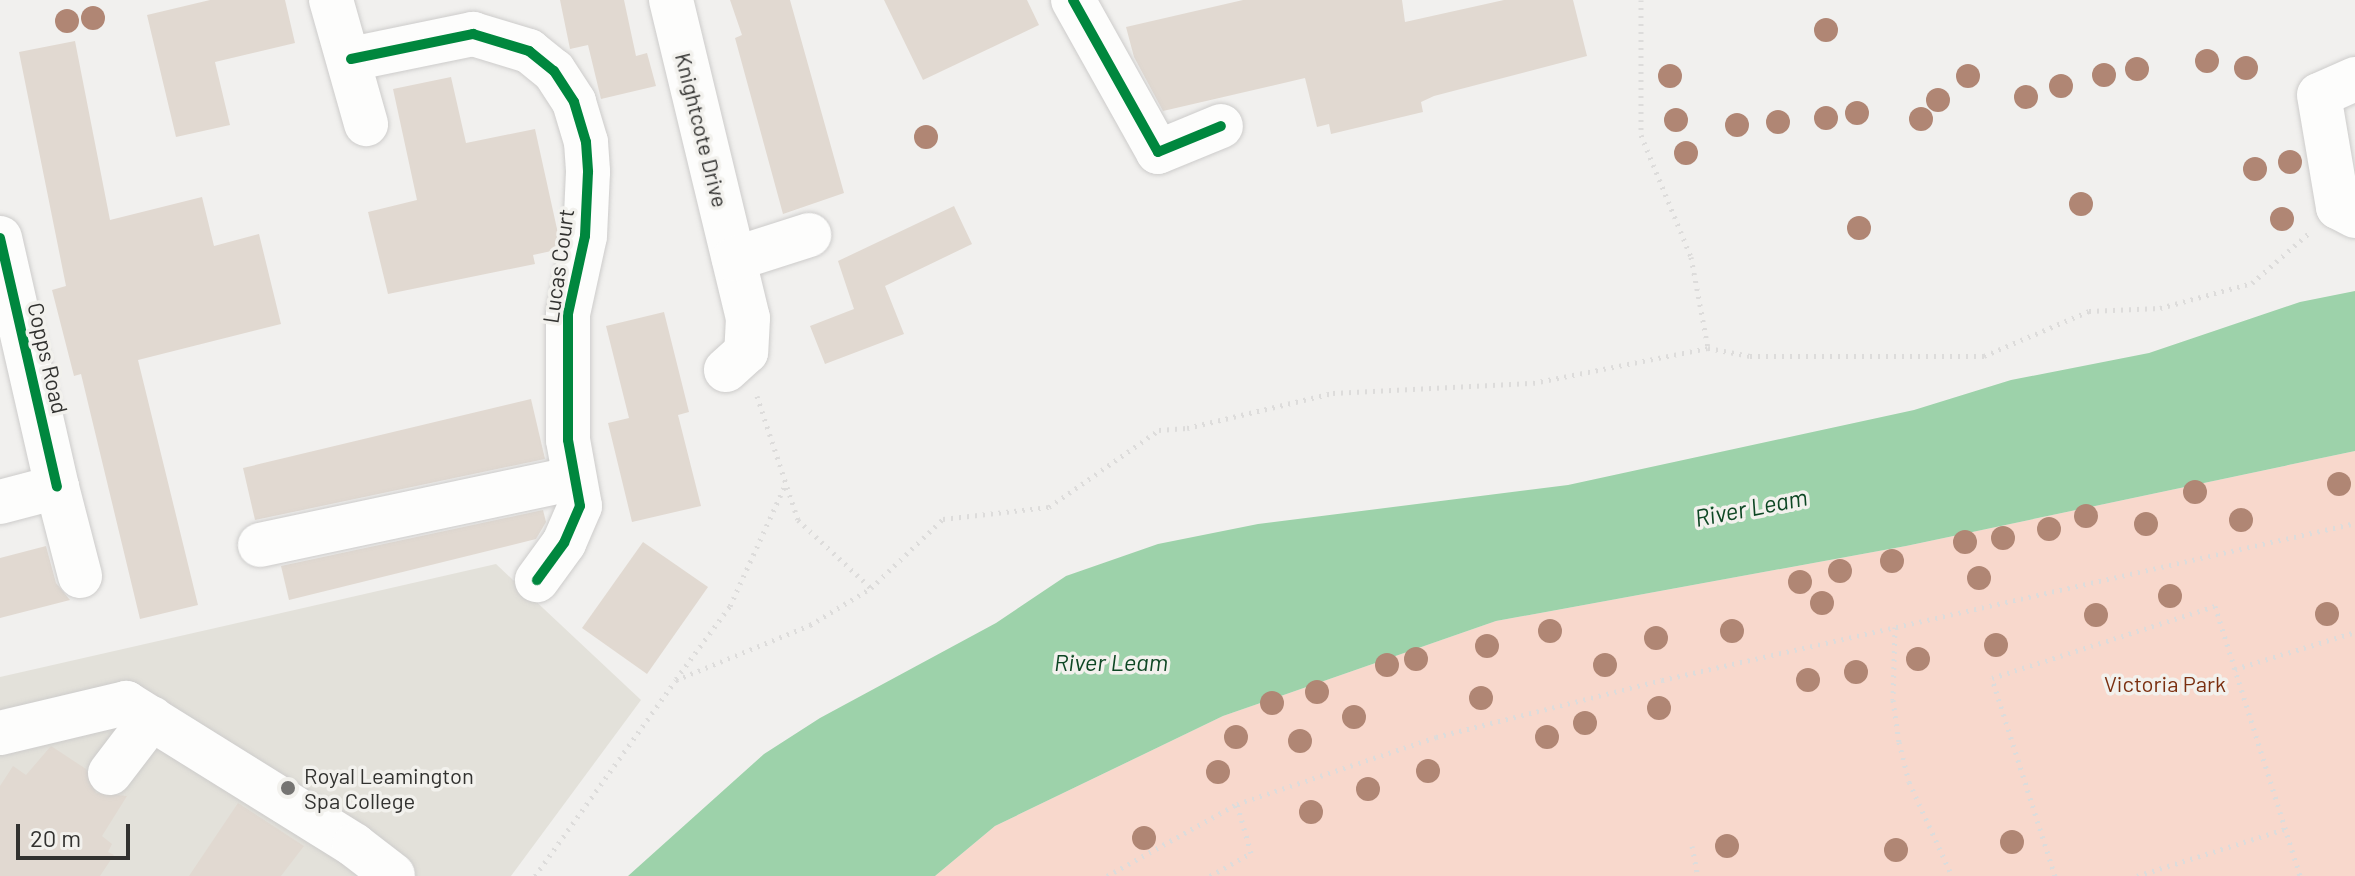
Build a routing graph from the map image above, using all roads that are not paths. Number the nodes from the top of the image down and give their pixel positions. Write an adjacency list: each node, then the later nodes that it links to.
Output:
1 (671, 0): 11 (street, Knightcote Drive)
2 (1073, 0): 7 (street)
3 (337, 2): 4 (street)
4 (351, 59): 6 (street); 13 (street, Lucas Court)
5 (2355, 79): 8 (street)
6 (366, 124)
7 (1221, 126)
8 (2347, 212)
9 (809, 235): 11 (street)
10 (0, 238): 14 (street, Copps Road)
11 (734, 259): 12 (street, Knightcote Drive)
12 (741, 380)
13 (574, 478): 16 (street); 18 (street, Lucas Court)
14 (57, 487): 15 (street); 17 (street, Copps Road)
15 (0, 502)
16 (260, 545)
17 (80, 576)
18 (537, 580)
19 (152, 718): 20 (street); 21 (street); 22 (street)
20 (0, 733)
21 (110, 773)
22 (393, 875)

